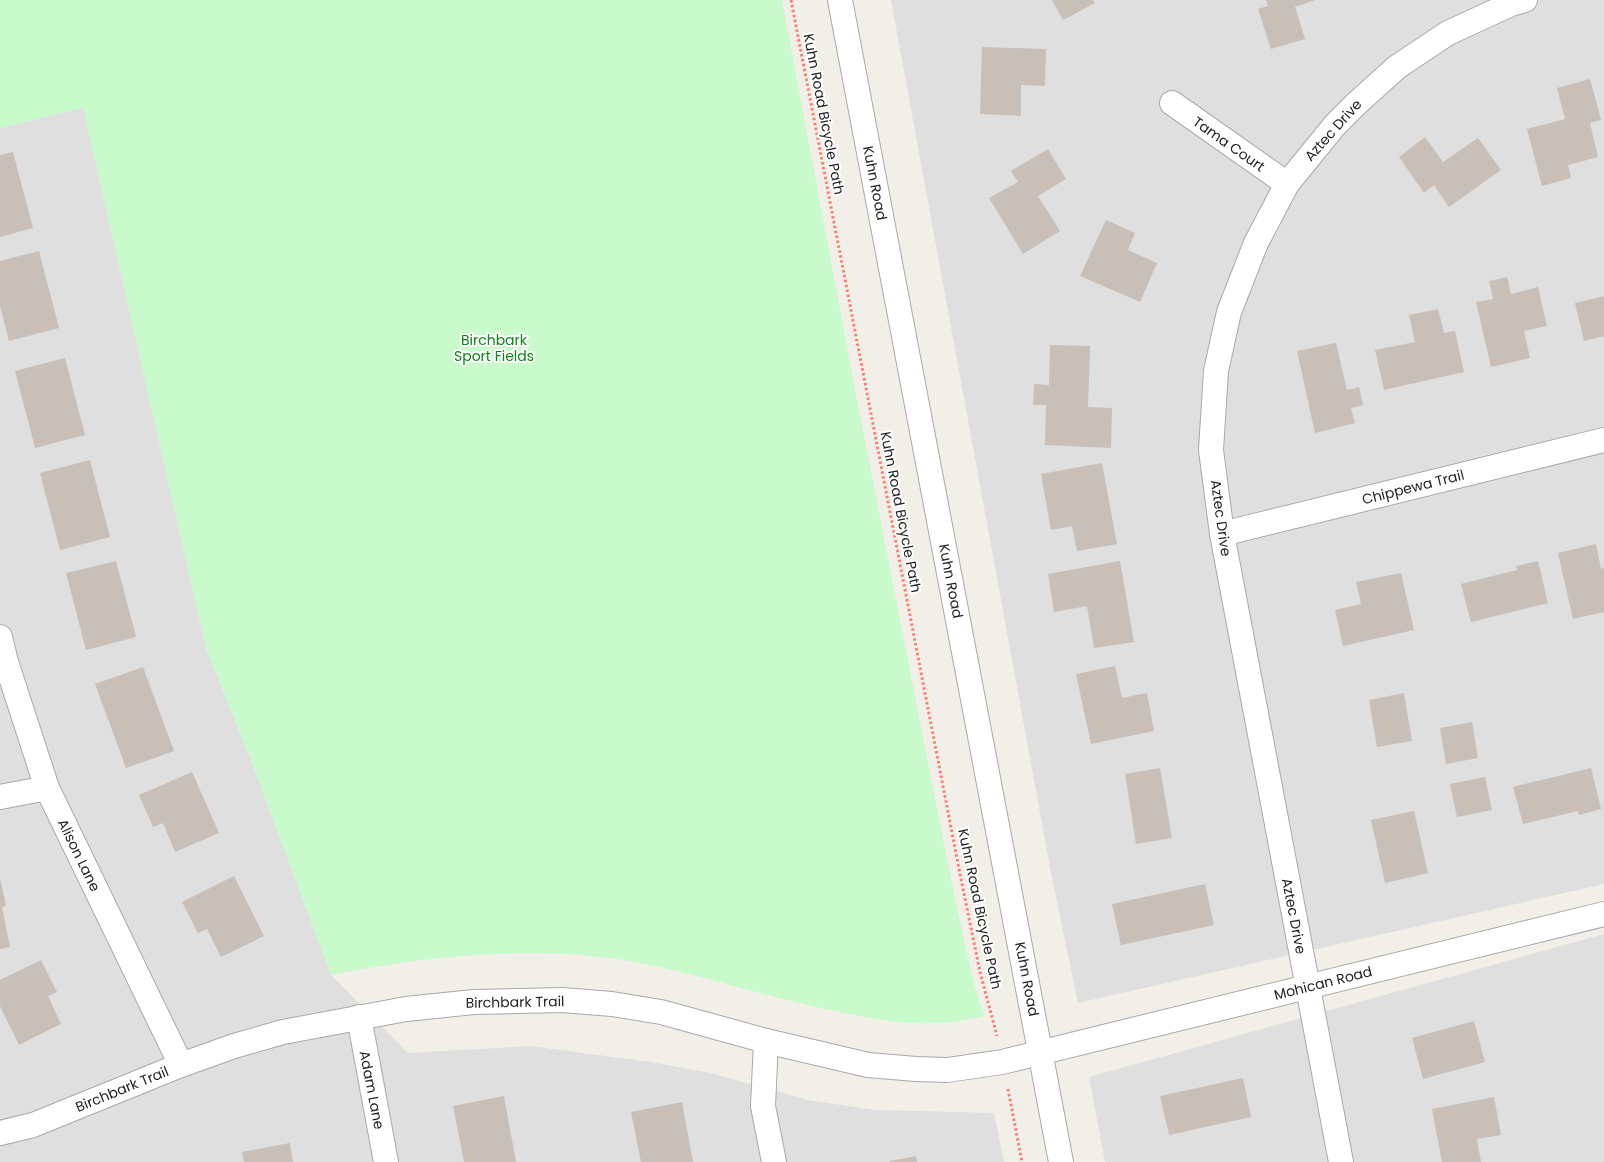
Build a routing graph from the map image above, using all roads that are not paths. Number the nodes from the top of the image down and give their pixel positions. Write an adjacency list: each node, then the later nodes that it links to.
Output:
1 (840, 0): 14 (street, Kuhn Road)
2 (1525, 0): 4 (street, Aztec Drive)
3 (1172, 103): 4 (street, Tama Court)
4 (1286, 184): 6 (street, Aztec Drive)
5 (1604, 440): 6 (street, Chippewa Trail)
6 (1222, 534): 11 (street, Aztec Drive)
7 (0, 637): 8 (street, Alison Lane)
8 (47, 788): 9 (street); 15 (street, Alison Lane)
9 (0, 798)
10 (1604, 914): 11 (street, Mohican Road)
11 (1307, 987): 14 (street, Mohican Road); 20 (street, Aztec Drive)
12 (358, 1017): 13 (street, Birchbark Trail); 15 (street, Birchbark Trail); 17 (street, Adam Lane)
13 (766, 1041): 14 (street, Birchbark Trail); 18 (street)
14 (1041, 1052): 19 (street, Kuhn Road)
15 (181, 1065): 16 (street, Birchbark Trail)
16 (0, 1133)
17 (386, 1162)
18 (774, 1162)
19 (1061, 1162)
20 (1341, 1162)

